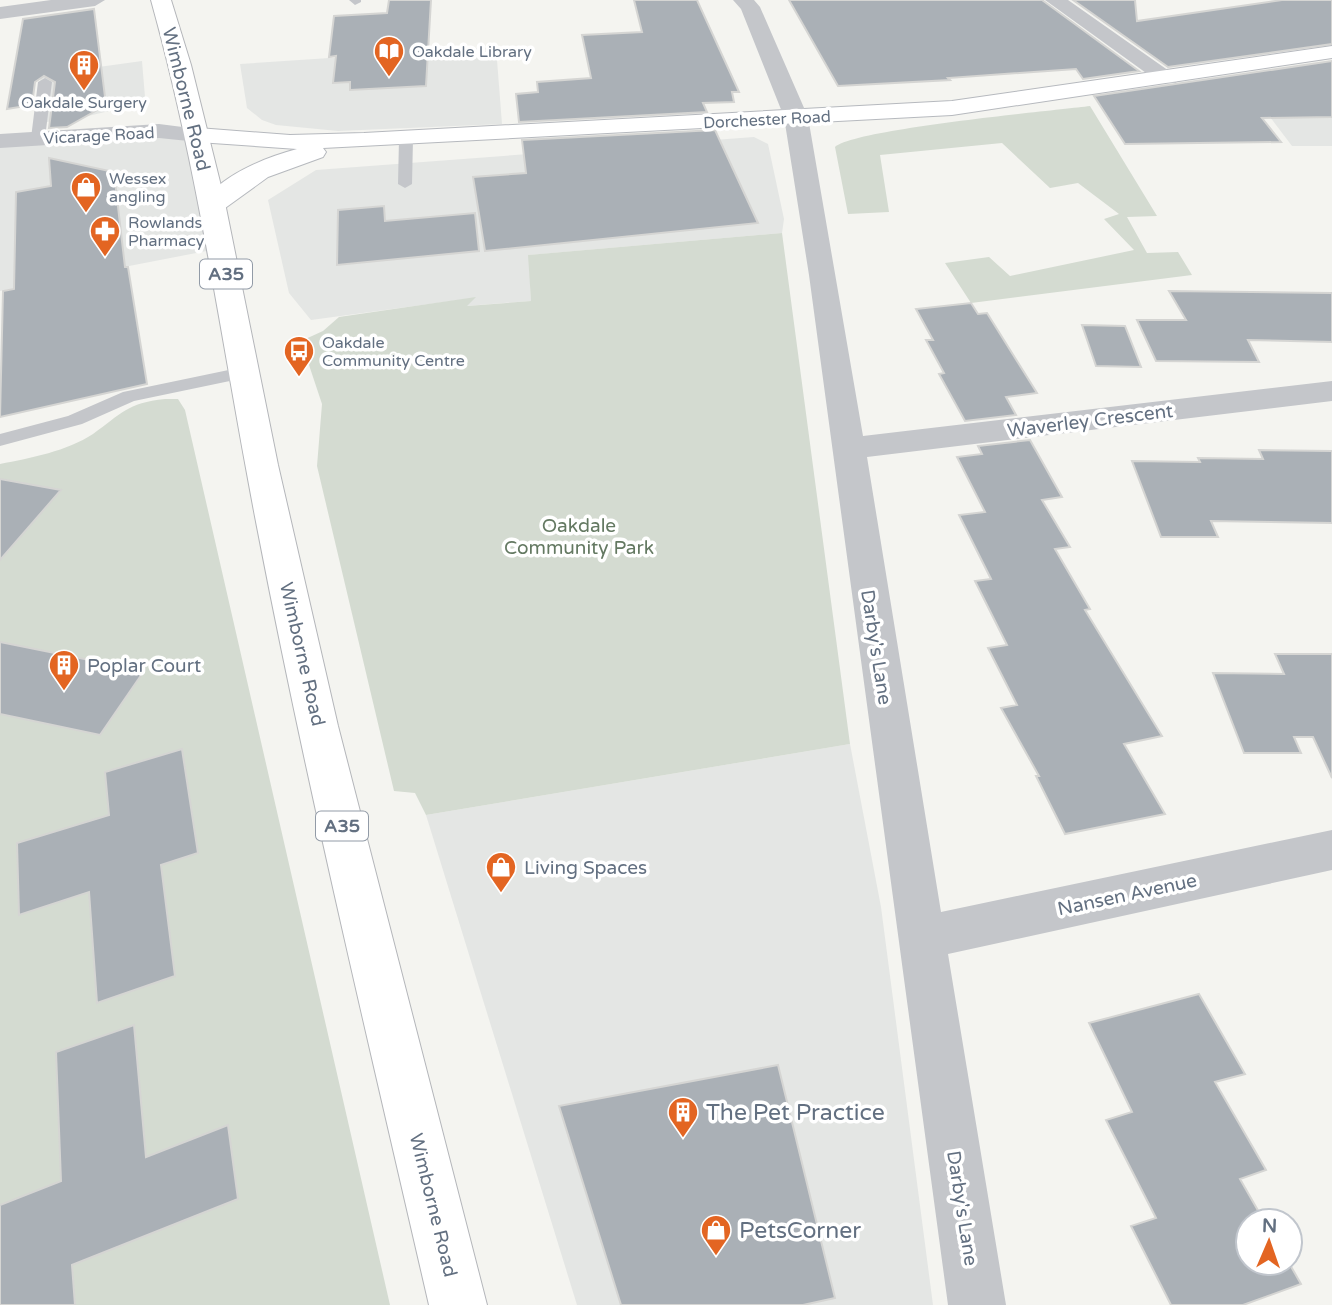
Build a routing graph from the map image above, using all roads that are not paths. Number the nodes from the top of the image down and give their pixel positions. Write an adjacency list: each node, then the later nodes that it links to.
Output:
1 (95, 0): 5 (street)
2 (160, 0): 10 (main road, Wimborne Road / A35)
3 (743, 0): 9 (street, Darby's Lane)
4 (1055, 0): 7 (street)
5 (0, 13)
6 (1332, 52): 7 (main road, Dorchester Road)
7 (1168, 78): 9 (main road, Dorchester Road)
8 (45, 82): 11 (lane)
9 (796, 117): 12 (main road, Dorchester Road); 20 (street, Darby's Lane)
10 (198, 135): 11 (street, Vicarage Road); 13 (main road, Dorchester Road); 16 (main road, Wimborne Road / A35)
11 (38, 138): 14 (street, Vicarage Road)
12 (406, 139): 13 (main road, Dorchester Road); 15 (lane)
13 (364, 140): 16 (main road)
14 (0, 141)
15 (405, 184)
16 (212, 206): 17 (main road, Wimborne Road / A35)
17 (243, 373): 19 (lane); 23 (main road, Wimborne Road / A35)
18 (1332, 391): 20 (street, Waverley Crescent)
19 (0, 440)
20 (847, 449): 22 (street, Darby's Lane)
21 (1332, 850): 22 (street, Nansen Avenue)
22 (922, 938): 24 (street, Darby's Lane)
23 (458, 1305)
24 (977, 1305)

